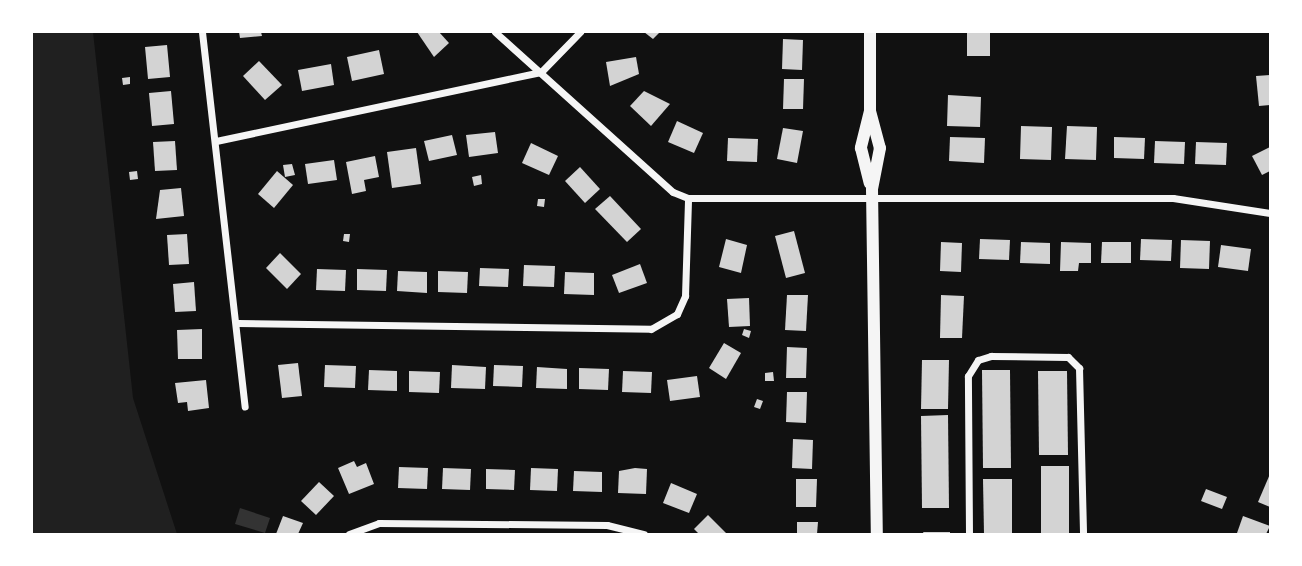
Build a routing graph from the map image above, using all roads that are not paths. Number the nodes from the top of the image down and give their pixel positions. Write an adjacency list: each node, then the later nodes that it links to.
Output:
1 (202, 32): 6 (street)
2 (495, 32): 5 (street)
3 (580, 32): 5 (street)
4 (870, 32): 7 (main road)
5 (541, 72): 6 (street); 8 (street)
6 (216, 141): 10 (street)
7 (872, 195): 8 (street); 9 (street); 14 (main road)
8 (688, 198): 10 (street)
9 (1270, 213)
10 (238, 323): 11 (street)
11 (245, 407)
12 (349, 534): 13 (street)
13 (644, 534)
14 (877, 534)
15 (969, 534): 16 (street)
16 (1083, 534)

